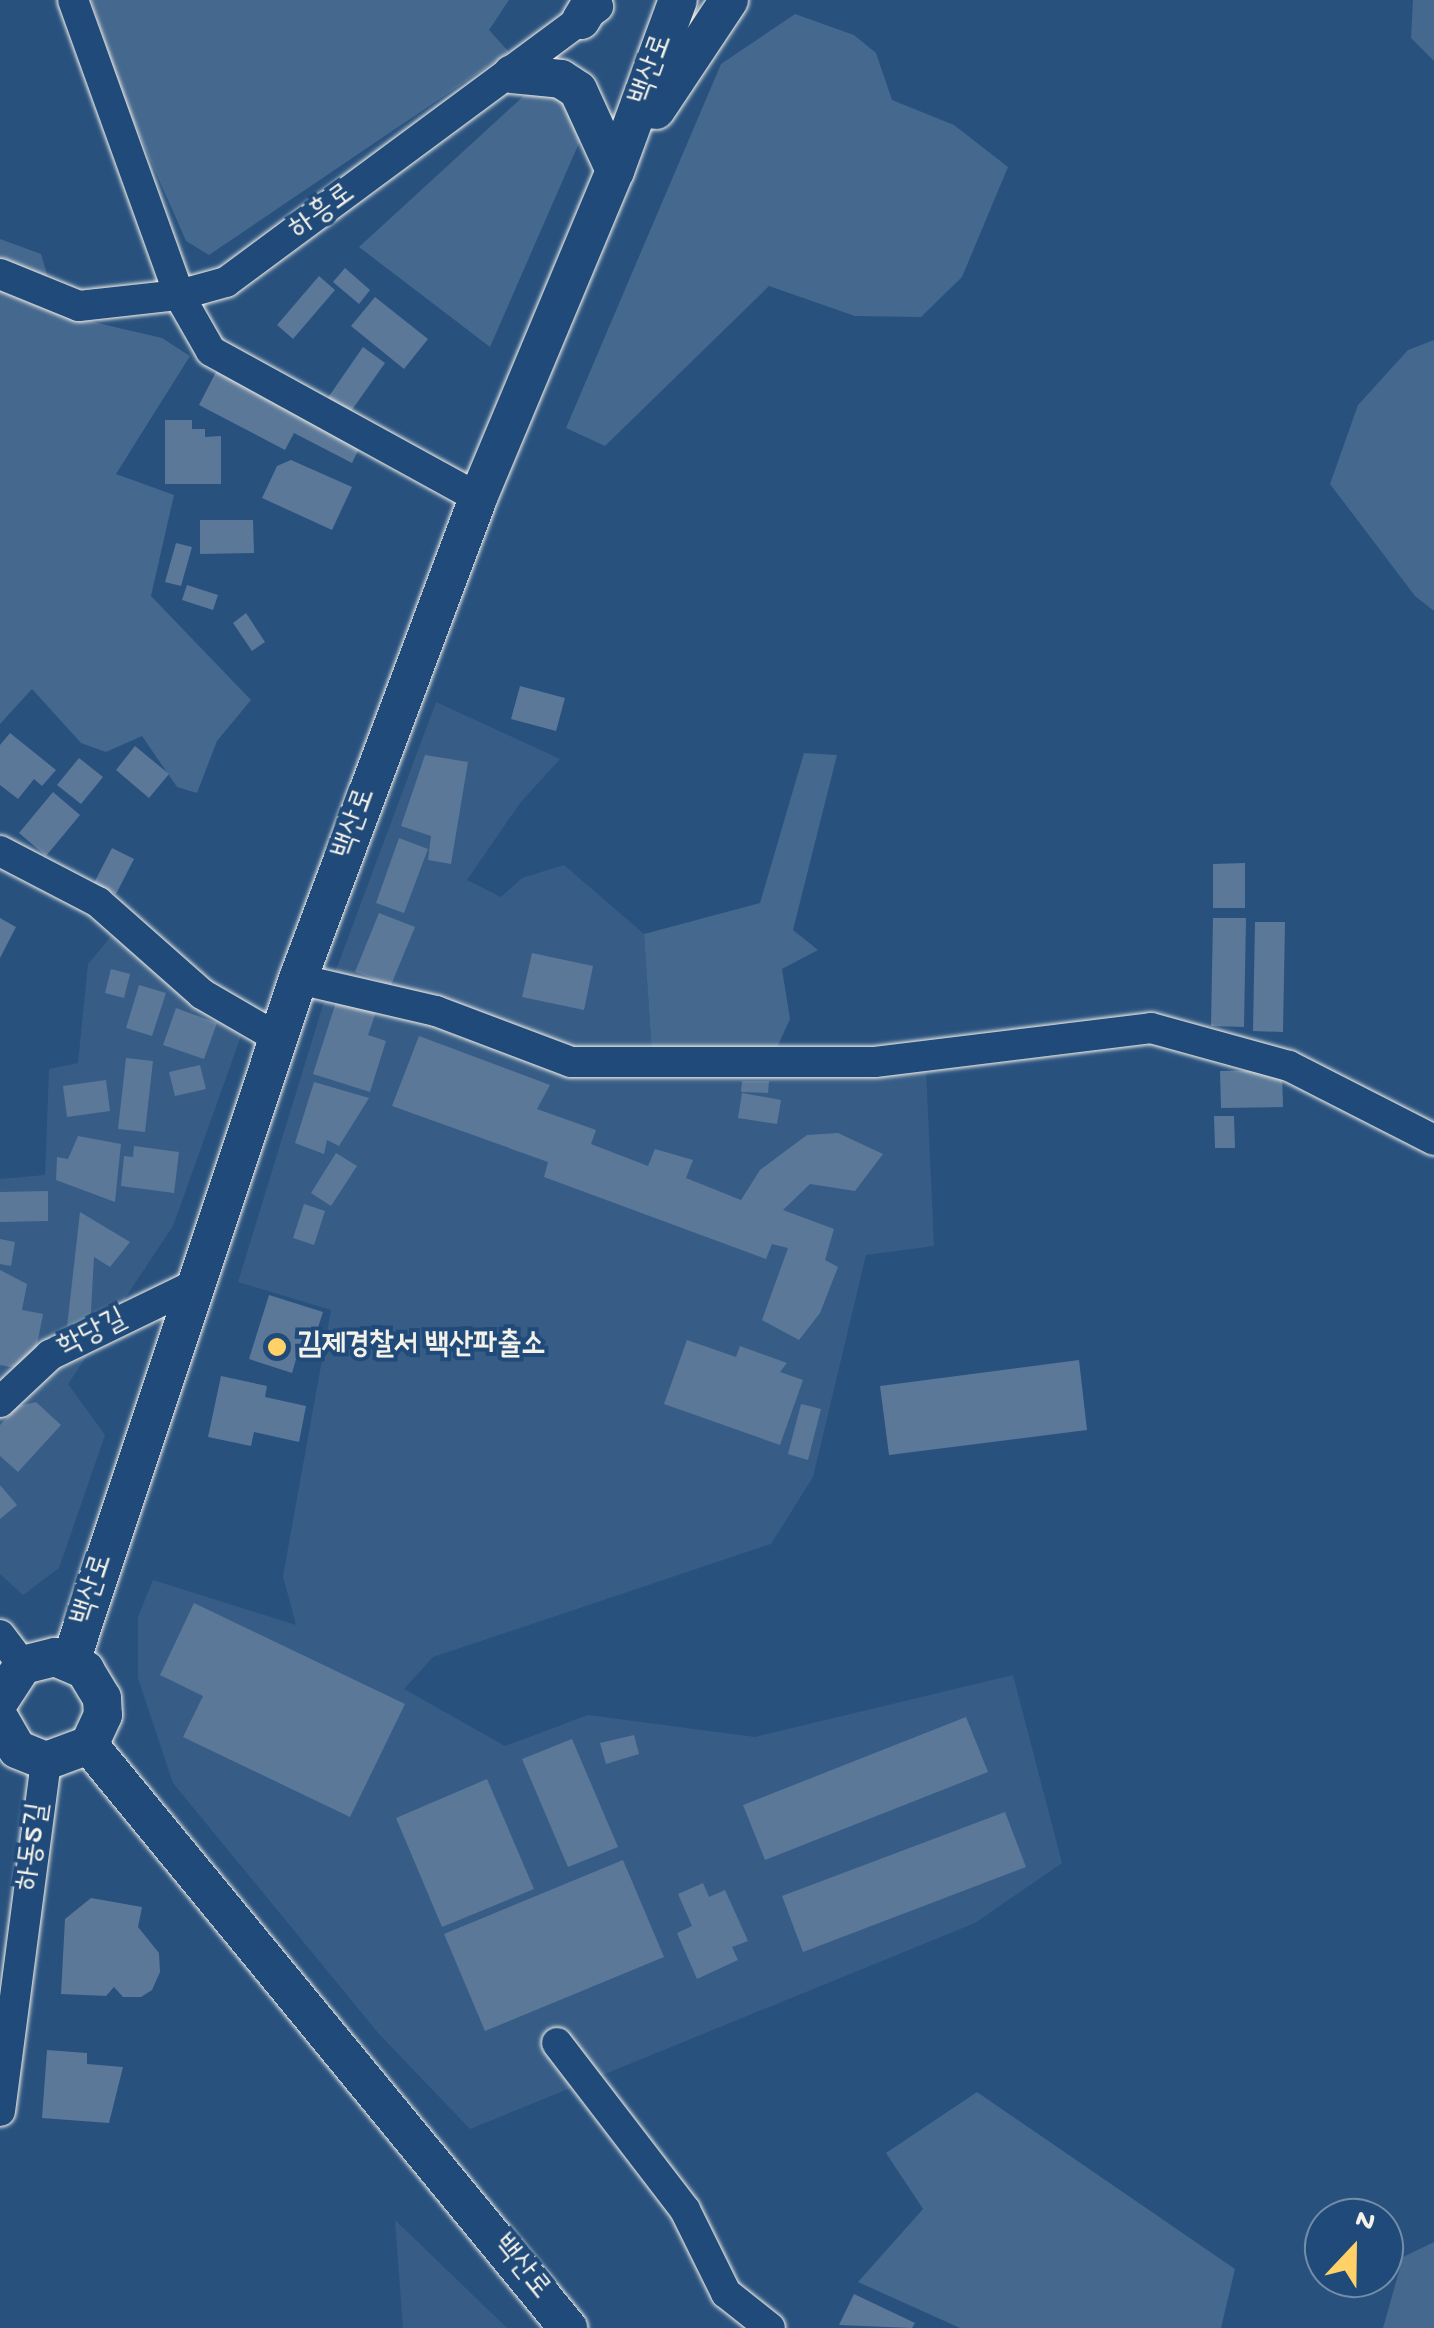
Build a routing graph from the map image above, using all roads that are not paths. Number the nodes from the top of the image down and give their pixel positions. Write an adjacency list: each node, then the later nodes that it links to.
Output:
1 (73, 0): 8 (street)
2 (678, 0): 6 (main road, 백산로)
3 (729, 0): 6 (main road)
4 (594, 7): 5 (street, 하흥로)
5 (512, 74): 6 (main road); 8 (street, 하흥로)
6 (616, 171): 9 (main road, 백산로)
7 (0, 274): 8 (street, 하흥로)
8 (178, 295): 9 (street)
9 (478, 498): 11 (main road, 백산로)
10 (0, 850): 12 (street)
11 (298, 979): 12 (main road, 백산로); 13 (street)
12 (278, 1038): 14 (main road, 백산로)
13 (1434, 1140)
14 (196, 1284): 15 (street, 학당길); 17 (main road, 백산로)
15 (0, 1402)
16 (11, 1650): 17 (main road); 18 (main road)
17 (71, 1661): 20 (main road)
18 (0, 1700)
19 (0, 1720): 21 (main road)
20 (90, 1745): 21 (main road); 24 (main road, 백산로)
21 (46, 1761): 23 (street, 하동5길)
22 (557, 2044): 25 (street)
23 (0, 2111)
24 (568, 2328)
25 (770, 2328)

